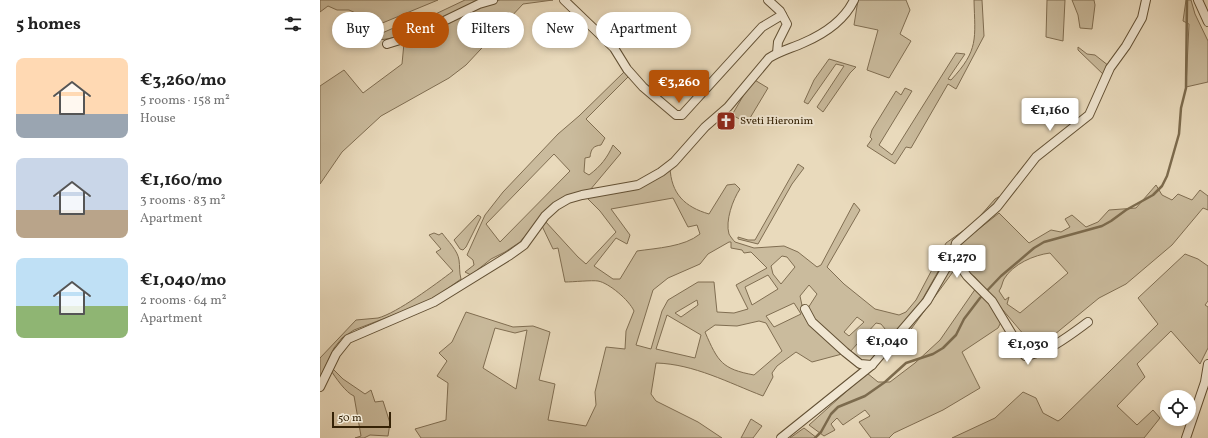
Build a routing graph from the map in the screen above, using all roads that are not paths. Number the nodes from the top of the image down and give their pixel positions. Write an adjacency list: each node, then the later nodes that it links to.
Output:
1 (493, 0): 9 (street)
2 (564, 0): 7 (street)
3 (768, 0): 7 (street)
4 (854, 0): 10 (street)
5 (1146, 0): 11 (street)
6 (1198, 0): 8 (street)
7 (782, 15): 10 (street)
8 (1208, 22)
9 (387, 44)
10 (777, 52): 16 (street)
11 (953, 256): 13 (street); 15 (street)
12 (805, 309): 15 (street)
13 (1088, 322)
14 (1208, 364): 18 (street)
15 (872, 365): 17 (street)
16 (320, 387)
17 (781, 438)
18 (1186, 438)

